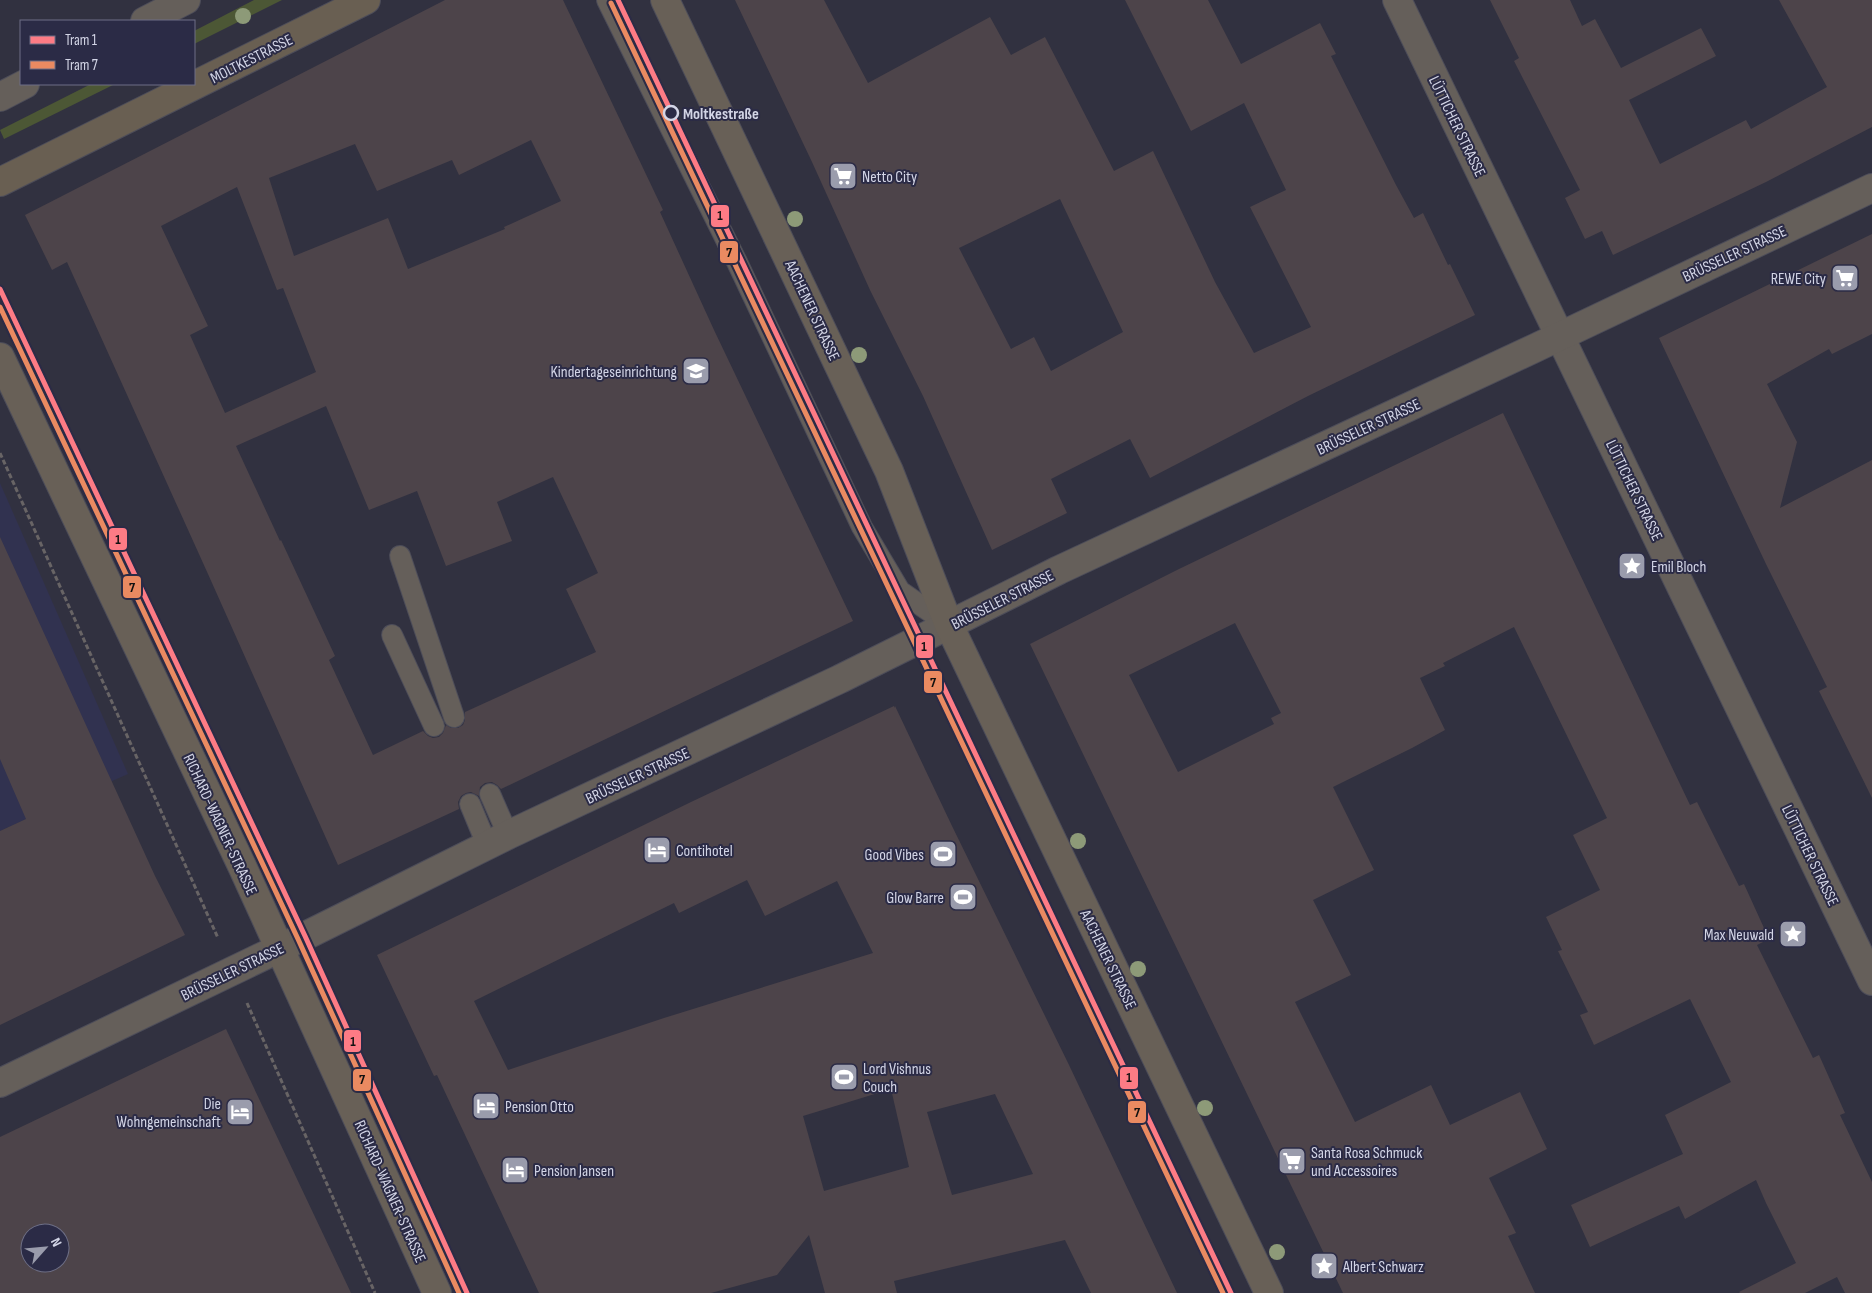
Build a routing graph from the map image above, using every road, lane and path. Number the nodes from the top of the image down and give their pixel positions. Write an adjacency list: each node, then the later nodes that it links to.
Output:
1 (186, 0): 6 (street)
2 (366, 0): 9 (main road, MOLTKESTRASSE)
3 (607, 0): 15 (lane, AACHENER STRASSE)
4 (666, 0): 15 (main road, AACHENER STRASSE)
5 (1397, 0): 11 (street, LÜTTICHER STRASSE)
6 (147, 20)
7 (23, 85): 8 (street)
8 (0, 96)
9 (0, 182)
10 (1872, 188): 11 (street, BRÜSSELER STRASSE)
11 (1561, 335): 15 (street, BRÜSSELER STRASSE); 24 (street, LÜTTICHER STRASSE)
12 (0, 357): 22 (main road, RICHARD-WAGNER-STRASSE)
13 (0, 453): 23 (path)
14 (400, 556): 17 (lane)
15 (949, 625): 21 (street, BRÜSSELER STRASSE); 28 (main road, AACHENER STRASSE)
16 (392, 635): 18 (lane)
17 (454, 717)
18 (434, 726)
19 (490, 794): 21 (lane)
20 (470, 804): 21 (lane)
21 (497, 840): 22 (street, BRÜSSELER STRASSE)
22 (278, 948): 23 (street, BRÜSSELER STRASSE); 27 (main road, RICHARD-WAGNER-STRASSE)
23 (233, 970): 25 (street, BRÜSSELER STRASSE); 26 (path)
24 (1872, 981)
25 (0, 1083)
26 (375, 1293)
27 (437, 1293)
28 (1269, 1293)

